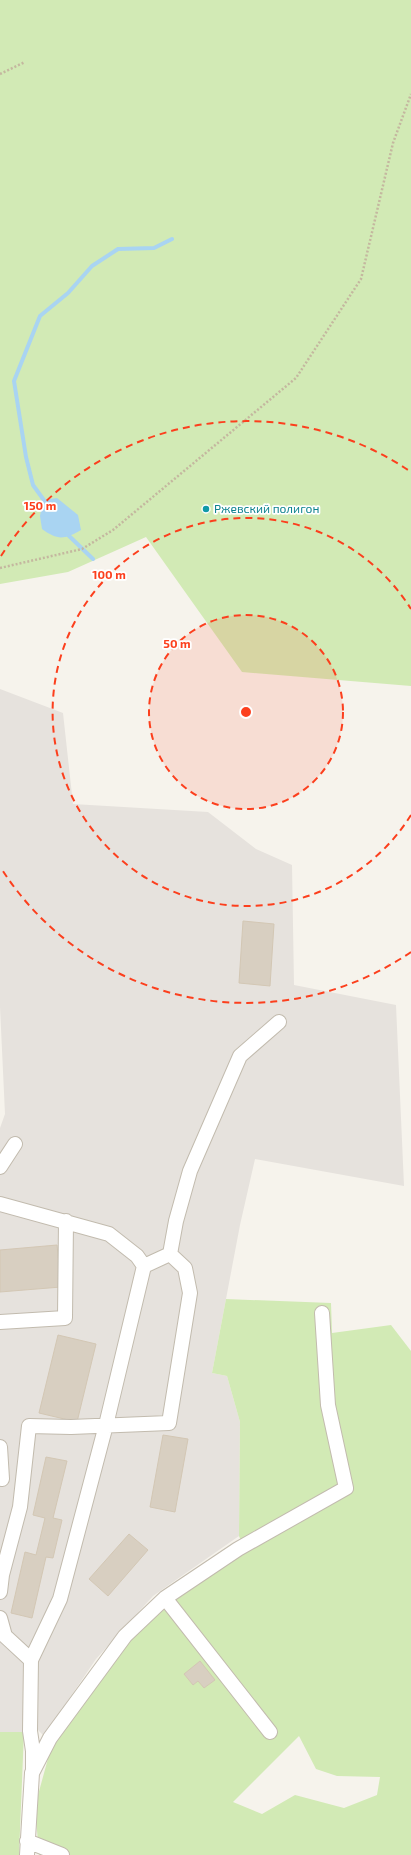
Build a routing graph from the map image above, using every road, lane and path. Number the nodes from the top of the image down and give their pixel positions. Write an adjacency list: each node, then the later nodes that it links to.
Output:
1 (25, 62): 2 (path)
2 (0, 74)
3 (411, 94): 4 (path)
4 (0, 568)
5 (279, 1022): 10 (street)
6 (15, 1144): 7 (street)
7 (0, 1168)
8 (0, 1204): 9 (street)
9 (66, 1222): 11 (street); 13 (street)
10 (170, 1254): 11 (street); 14 (street)
11 (144, 1266): 14 (street)
12 (322, 1313): 18 (street)
13 (0, 1322)
14 (106, 1425): 17 (street); 20 (street)
15 (0, 1447): 16 (street)
16 (2, 1479)
17 (0, 1592)
18 (165, 1598): 21 (street); 22 (street)
19 (0, 1618): 20 (street)
20 (31, 1660): 22 (street)
21 (270, 1732)
22 (32, 1772): 23 (street)
23 (27, 1848): 24 (street)
24 (62, 1855)

